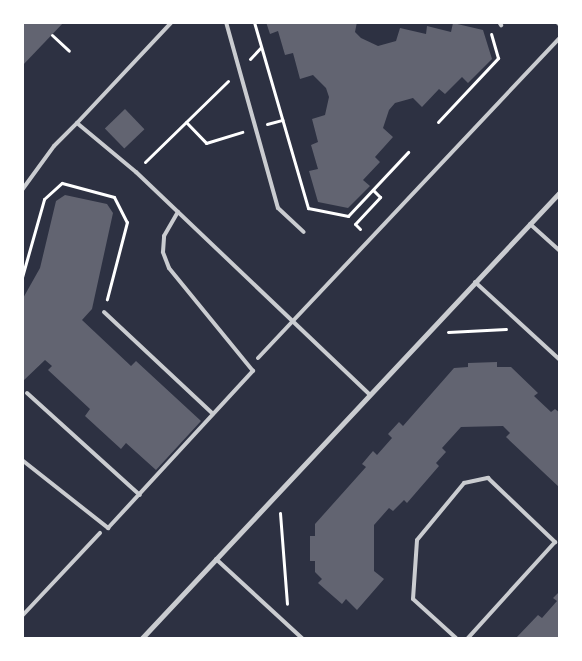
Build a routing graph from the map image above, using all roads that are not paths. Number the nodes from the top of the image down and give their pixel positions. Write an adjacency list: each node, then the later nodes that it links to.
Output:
1 (172, 22): 6 (lane)
2 (226, 22): 11 (lane)
3 (557, 22): 4 (lane)
4 (560, 25)
5 (560, 37): 15 (lane)
6 (77, 124): 7 (lane); 9 (lane)
7 (22, 190)
8 (560, 192): 10 (street)
9 (178, 212): 15 (lane); 20 (lane)
10 (530, 224): 12 (lane); 13 (street)
11 (304, 232)
12 (560, 251)
13 (475, 282): 17 (lane); 19 (street)
14 (104, 312): 20 (lane)
15 (290, 322): 16 (lane); 19 (lane)
16 (258, 358)
17 (560, 360)
18 (27, 393): 22 (lane)
19 (370, 395): 24 (street)
20 (213, 414): 22 (lane)
21 (22, 460): 22 (lane)
22 (140, 495)
23 (100, 533): 25 (lane)
24 (216, 559): 26 (street); 27 (lane)
25 (22, 616)
26 (142, 638)
27 (302, 638)
28 (456, 638): 29 (lane)
29 (468, 638)

